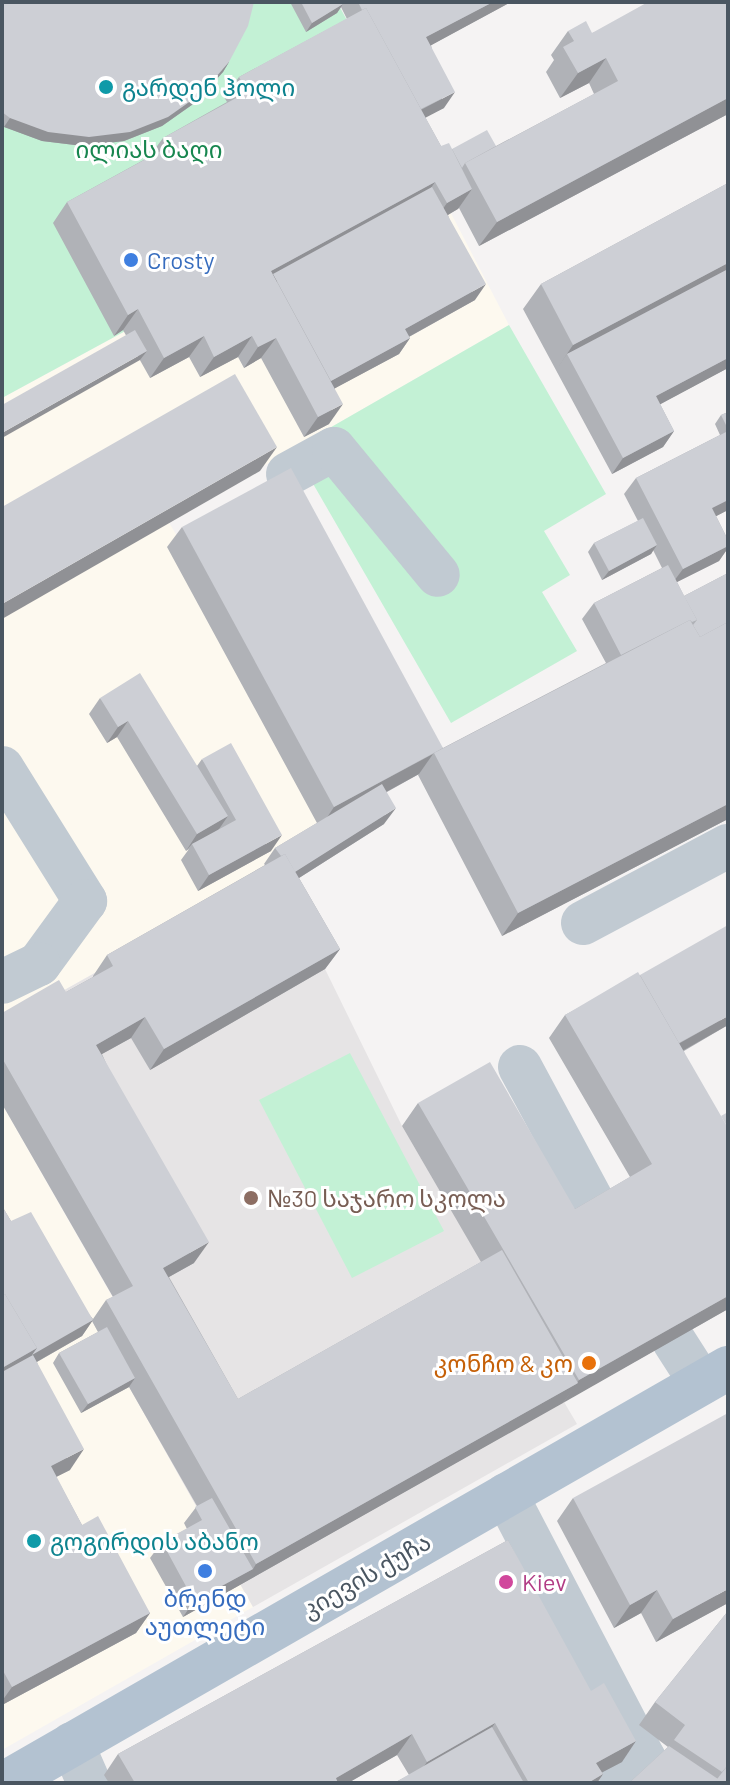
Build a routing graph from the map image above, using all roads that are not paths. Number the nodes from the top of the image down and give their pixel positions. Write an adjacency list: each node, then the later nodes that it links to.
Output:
1 (288, 474): 2 (lane)
2 (438, 575)
3 (2, 768): 6 (lane)
4 (728, 846): 5 (lane)
5 (583, 923)
6 (2, 982)
7 (520, 1067): 8 (lane)
8 (597, 1210)
9 (674, 1341): 10 (lane)
10 (715, 1376): 11 (main road, კიევის ქუჩა)
11 (506, 1495): 12 (main road, კიევის ქუჩა); 14 (lane)
12 (80, 1764): 13 (main road, კიევის ქუჩა)
13 (5, 1783)
14 (621, 1783)

